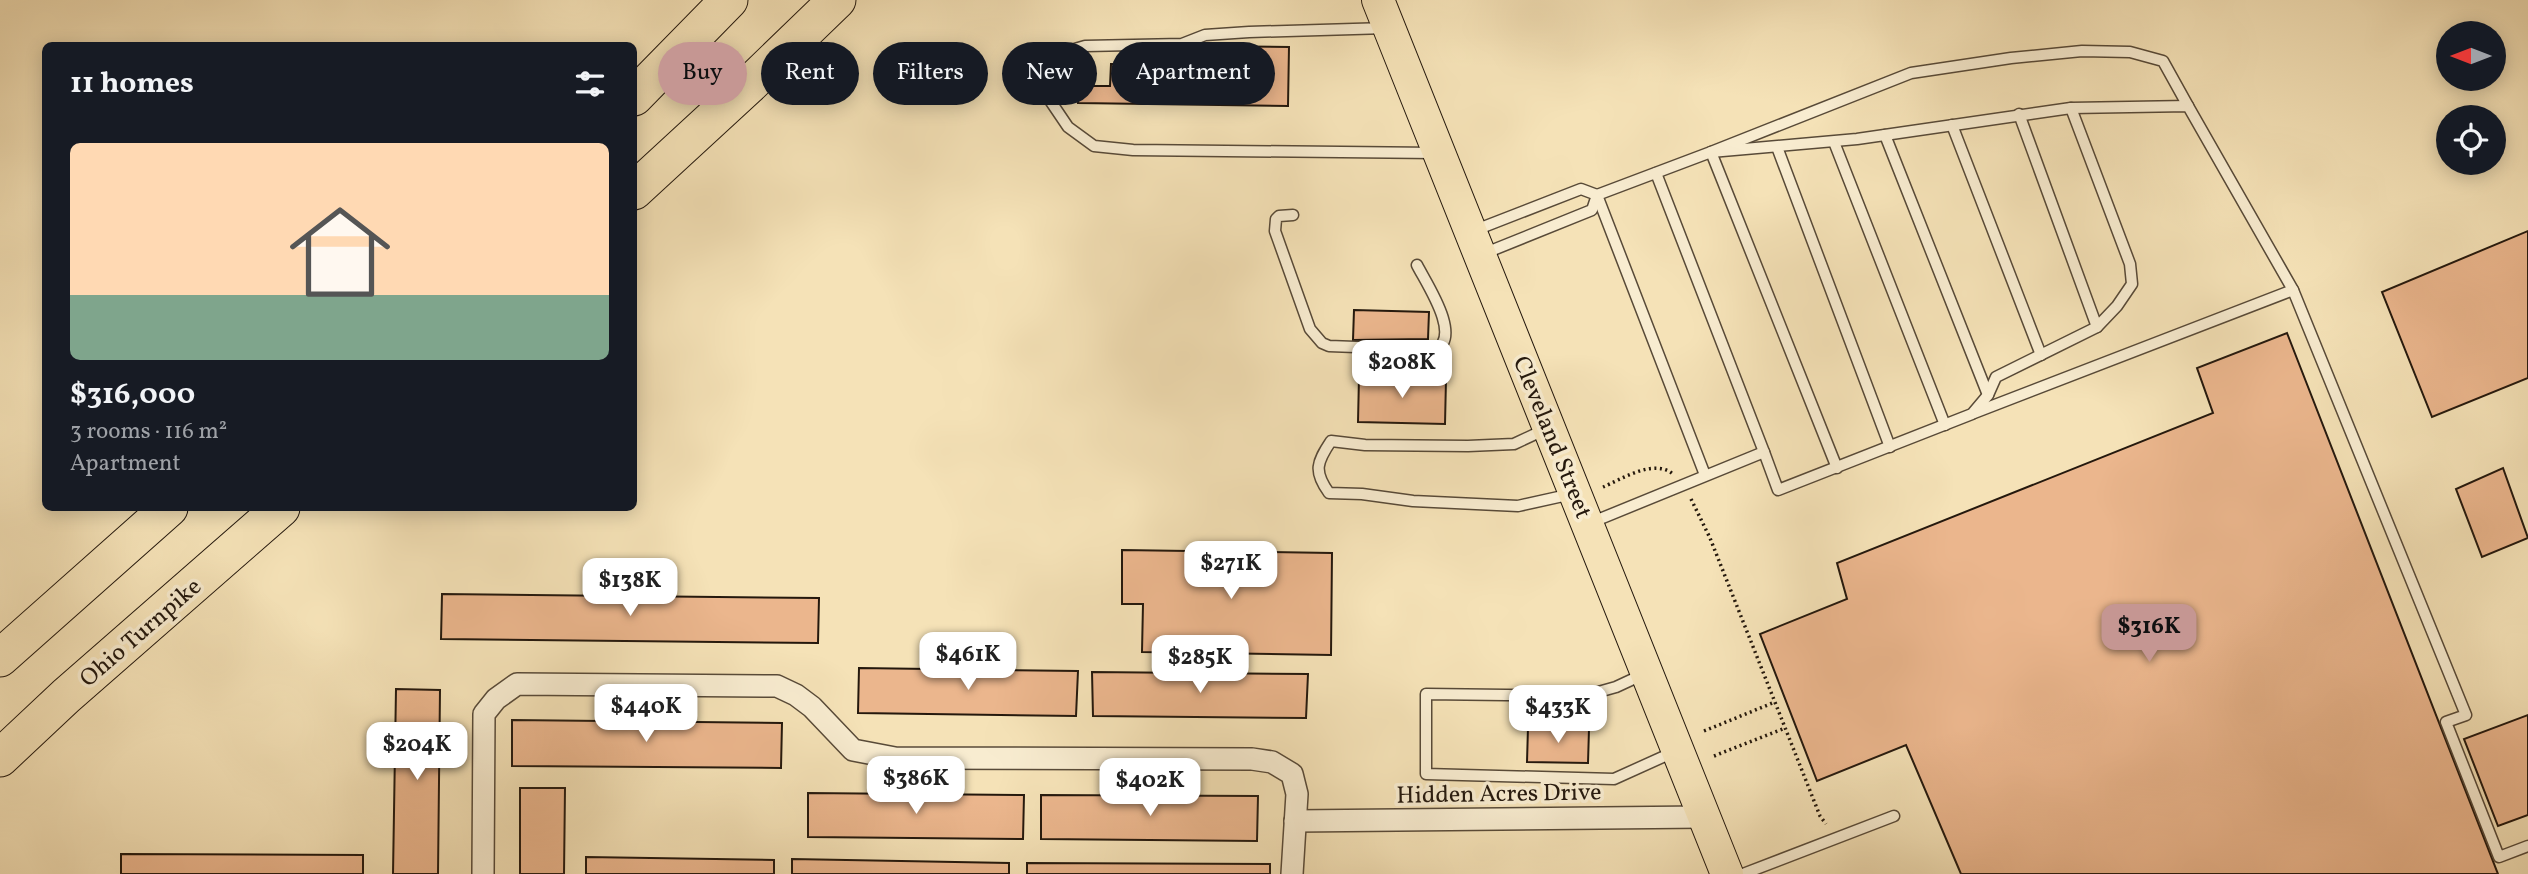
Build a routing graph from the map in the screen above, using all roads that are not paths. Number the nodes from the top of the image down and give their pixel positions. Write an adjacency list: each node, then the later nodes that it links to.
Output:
1 (729, 0): 4 (highway)
2 (837, 0): 15 (highway)
3 (1384, 14): 13 (main road, Cleveland Street); 13 (lane)
4 (642, 90)
5 (2188, 106): 6 (lane); 12 (lane); 20 (lane)
6 (2071, 108): 7 (lane); 21 (lane)
7 (2019, 114): 8 (lane); 21 (lane)
8 (1952, 125): 9 (lane); 22 (lane)
9 (1885, 135): 10 (lane); 23 (lane)
10 (1834, 142): 11 (lane); 25 (lane)
11 (1777, 147): 12 (lane); 27 (lane)
12 (1711, 152): 14 (lane); 29 (lane)
13 (1439, 153): 18 (main road, Cleveland Street)
14 (1656, 173): 16 (lane); 28 (lane)
15 (637, 188)
16 (1597, 195): 18 (lane); 18 (lane); 30 (lane)
17 (1293, 215): 19 (lane)
18 (1475, 243): 26 (main road, Cleveland Street)
19 (1417, 265)
20 (2293, 289): 24 (lane); 42 (lane)
21 (2097, 327): 22 (lane)
22 (2041, 355): 23 (lane)
23 (1987, 395): 24 (lane)
24 (1972, 414): 25 (lane)
25 (1945, 425): 27 (lane)
26 (1549, 427): 31 (main road, Cleveland Street); 31 (lane)
27 (1890, 447): 29 (lane)
28 (1764, 452): 29 (lane); 30 (lane)
29 (1837, 468)
30 (1704, 475): 34 (lane)
31 (1589, 490): 34 (main road, Cleveland Street)
32 (166, 511): 35 (highway)
33 (278, 511): 38 (highway, Ohio Turnpike)
34 (1588, 524): 36 (main road, Cleveland Street)
35 (0, 658)
36 (1647, 673): 37 (main road, Cleveland Street); 37 (lane)
37 (1678, 750): 40 (main road, Cleveland Street)
38 (0, 758)
39 (1895, 816): 46 (lane)
40 (1704, 817): 41 (street, Hidden Acres Drive); 45 (main road, Cleveland Street)
41 (1295, 821): 43 (street); 44 (street)
42 (2528, 846)
43 (483, 874)
44 (1292, 874)
45 (1727, 874)
46 (1743, 874)

